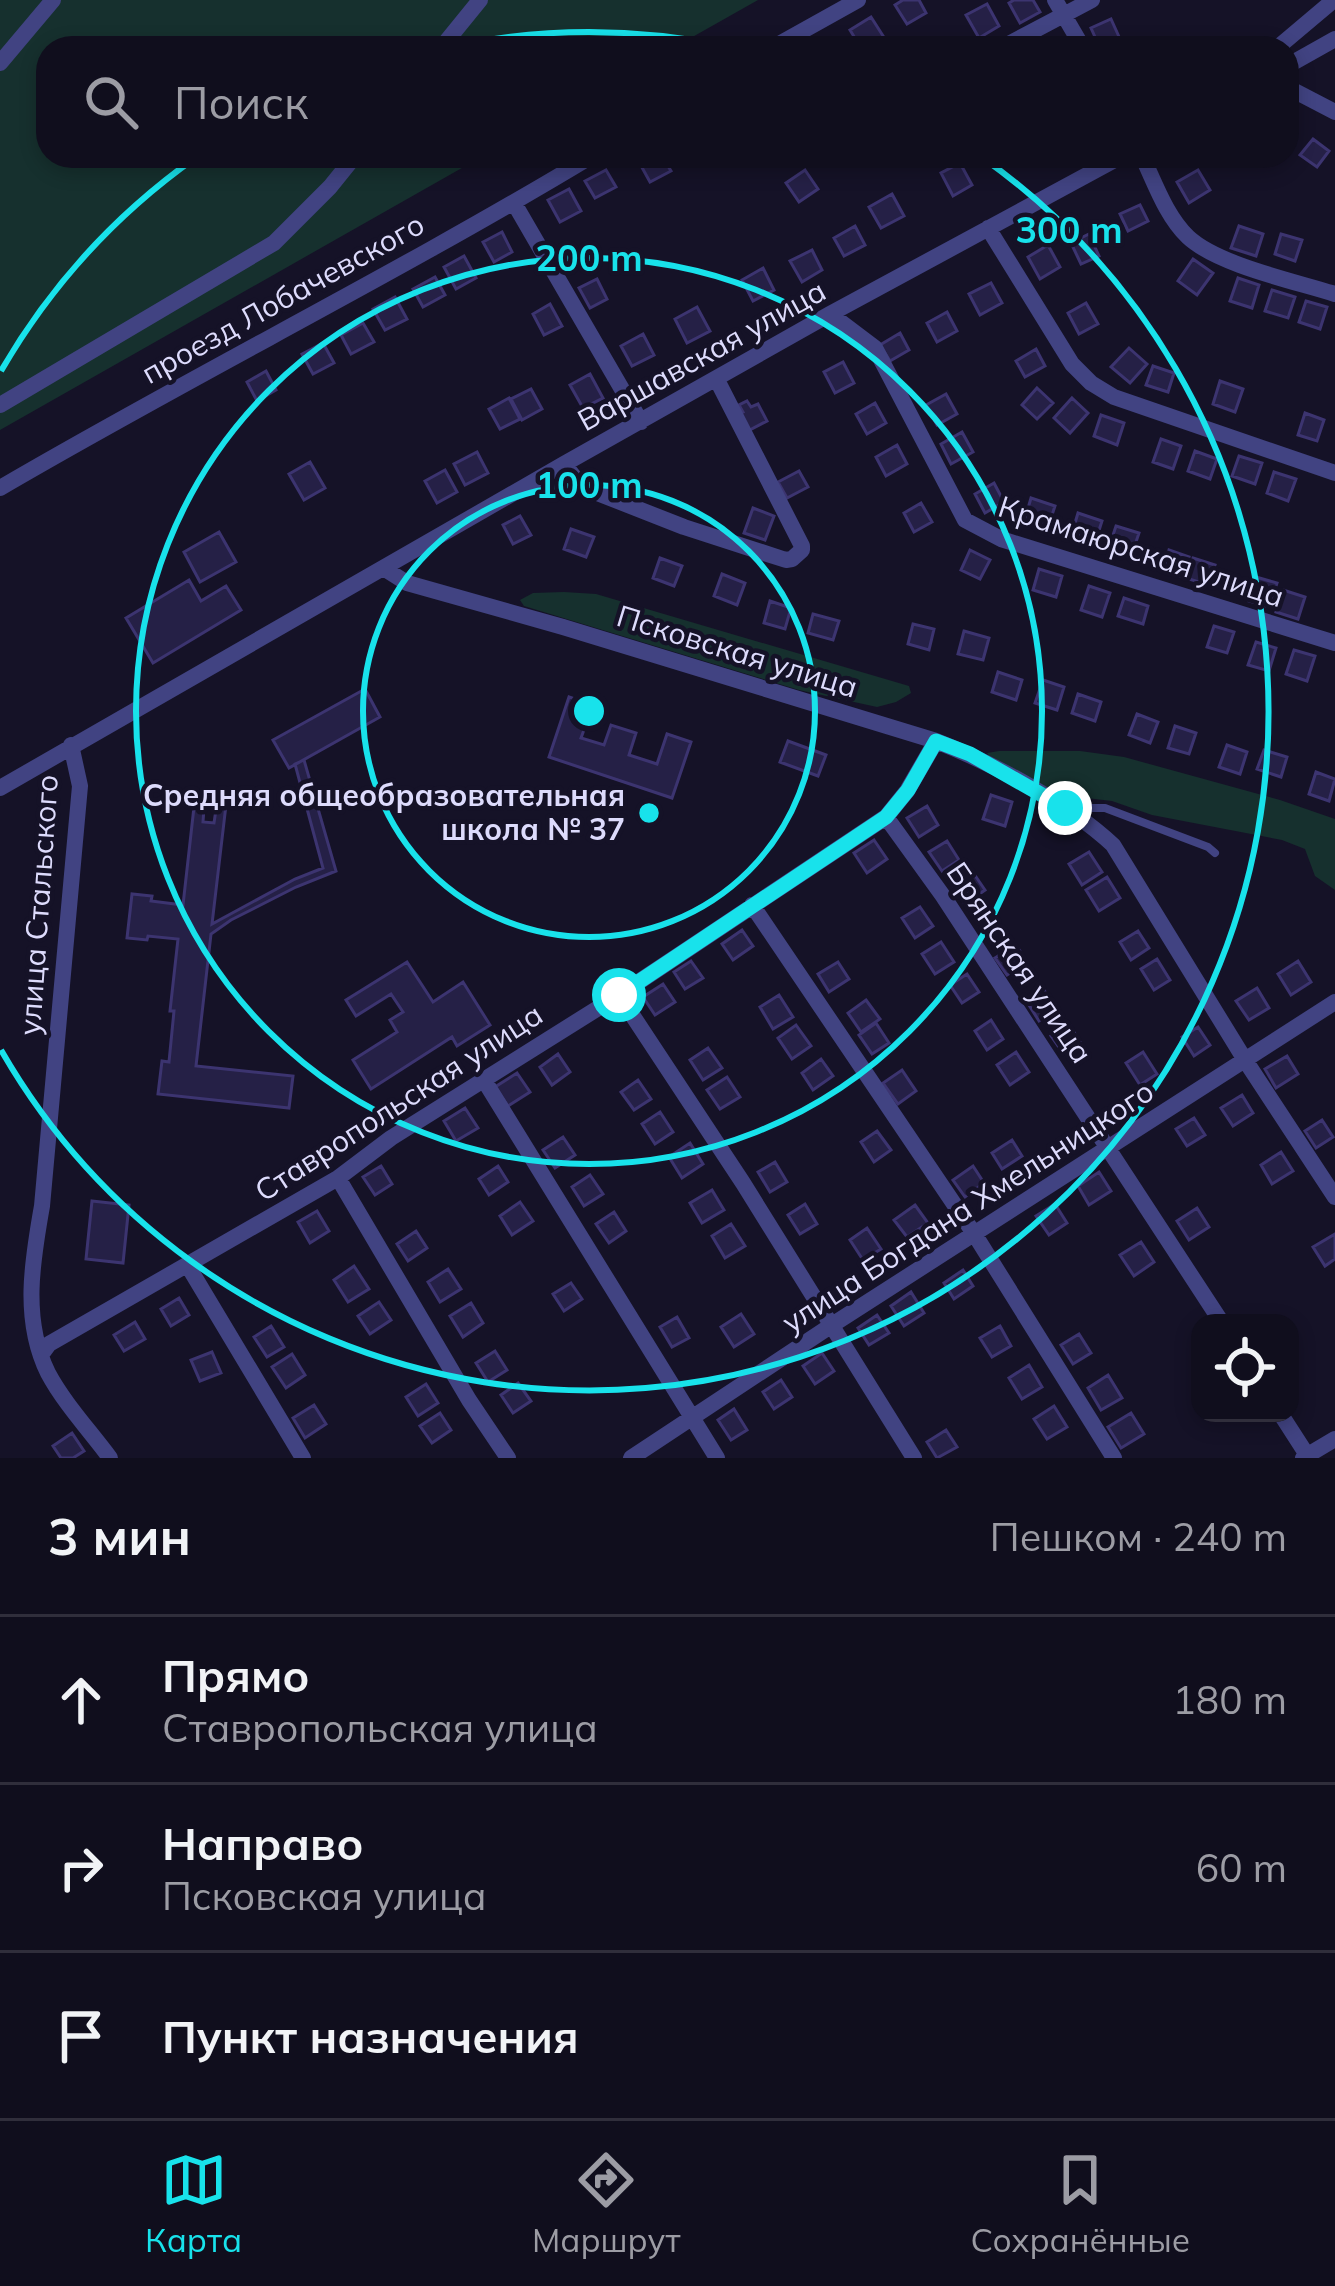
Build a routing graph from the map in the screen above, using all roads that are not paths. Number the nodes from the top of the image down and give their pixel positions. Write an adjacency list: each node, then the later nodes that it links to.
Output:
1 (52, 0): 14 (street)
2 (480, 0): 7 (street)
3 (858, 0): 8 (street)
4 (1092, 0): 6 (street)
5 (1334, 0): 11 (street)
6 (1060, 8): 9 (street); 10 (street)
7 (452, 36)
8 (795, 36)
9 (1019, 36)
10 (1076, 36)
11 (1291, 36)
12 (1335, 39): 13 (street)
13 (1299, 59)
14 (0, 63)
15 (1299, 93): 16 (street)
16 (1335, 112)
17 (345, 168): 26 (street)
18 (572, 168): 21 (street, проезд Лобачевского)
19 (1100, 168): 22 (street, Варшавская улица)
20 (1148, 168): 23 (street)
21 (514, 203): 27 (street); 30 (street, проезд Лобачевского)
22 (988, 228): 24 (street, Варшавская улица); 29 (street)
23 (1335, 294)
24 (830, 314): 25 (street, Варшавская улица); 32 (street, Крамаюрская улица)
25 (717, 380): 27 (street, Варшавская улица); 28 (street)
26 (0, 405)
27 (640, 422): 28 (street, Варшавская улица)
28 (564, 464): 31 (street, Варшавская улица)
29 (1335, 473)
30 (0, 488)
31 (385, 569): 33 (street, Псковская улица); 34 (street, Варшавская улица)
32 (1335, 643)
33 (936, 741): 36 (street, Псковская улица); 37 (street, Ставропольская улица)
34 (71, 745): 35 (street, Варшавская улица); 51 (street, улица Стальского)
35 (0, 788)
36 (1065, 808): 38 (lane); 42 (street, Псковская улица)
37 (886, 817): 39 (street, Ставропольская улица); 44 (street, Брянская улица)
38 (1215, 853)
39 (752, 905): 40 (street, Ставропольская улица); 47 (street)
40 (619, 995): 43 (street, Ставропольская улица); 50 (street)
41 (1335, 1002): 42 (street, улица Богдана Хмельницкого)
42 (1245, 1060): 44 (street, улица Богдана Хмельницкого); 46 (street, Псковская улица)
43 (484, 1080): 45 (street, Ставропольская улица); 52 (street)
44 (1109, 1148): 47 (street, улица Богдана Хмельницкого); 49 (street, Брянская улица)
45 (338, 1178): 48 (street, Ставропольская улица); 58 (street)
46 (1335, 1197)
47 (975, 1235): 50 (street, улица Богдана Хмельницкого); 62 (street)
48 (188, 1266): 51 (street, Ставропольская улица); 57 (street)
49 (1216, 1314)
50 (832, 1325): 52 (street, улица Богдана Хмельницкого); 61 (street)
51 (41, 1355): 56 (street)
52 (692, 1419): 59 (street, улица Богдана Хмельницкого); 60 (street)
53 (1285, 1422): 55 (street)
54 (1335, 1439): 55 (street)
55 (1306, 1457)
56 (110, 1458)
57 (303, 1458)
58 (508, 1458)
59 (631, 1458)
60 (717, 1458)
61 (914, 1458)
62 (1114, 1458)

